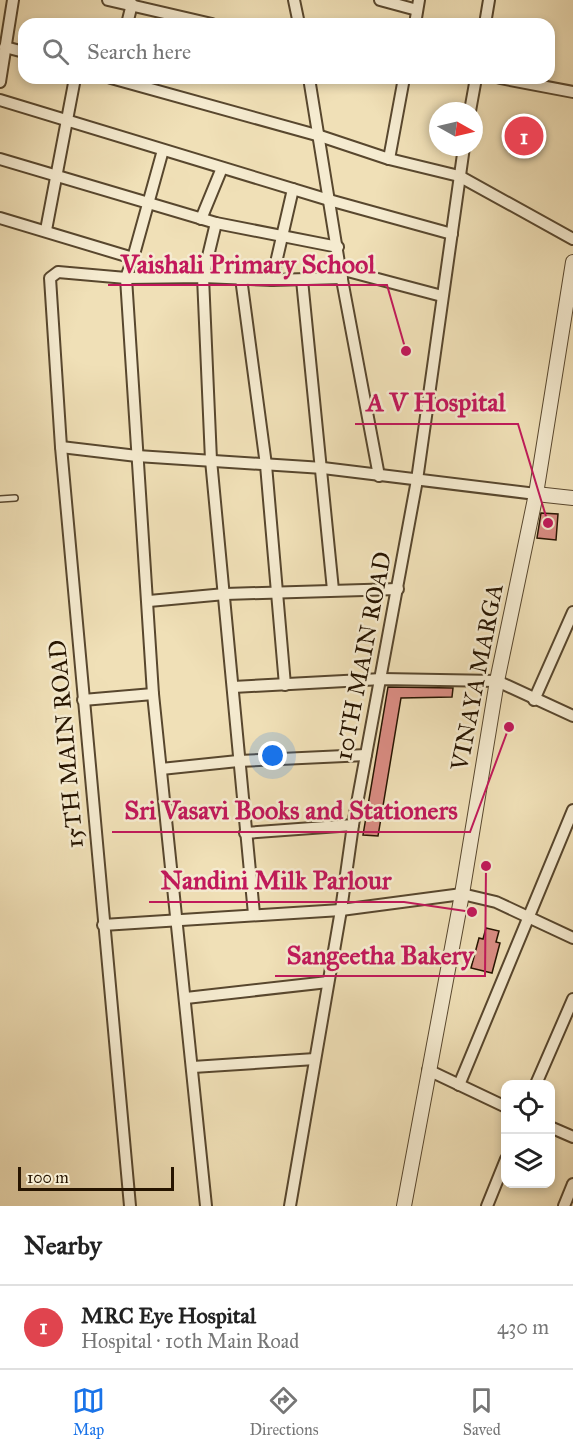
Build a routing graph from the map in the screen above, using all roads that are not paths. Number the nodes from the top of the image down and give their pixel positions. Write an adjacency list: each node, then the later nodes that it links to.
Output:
1 (13, 0): 12 (street)
2 (108, 0): 6 (street)
3 (294, 0): 10 (street)
4 (380, 0): 7 (street)
5 (489, 0): 11 (street)
6 (132, 4): 8 (street); 9 (street)
7 (418, 5)
8 (128, 18)
9 (188, 18)
10 (298, 18)
11 (486, 18)
12 (5, 47): 13 (street); 14 (street)
13 (18, 50)
14 (0, 82)
15 (74, 84): 24 (street)
16 (135, 84): 25 (street)
17 (310, 84): 25 (street)
18 (403, 84): 29 (street)
19 (475, 84): 23 (street)
20 (531, 84): 21 (street)
21 (573, 92)
22 (0, 100): 24 (street)
23 (472, 102)
24 (68, 121): 26 (street); 31 (street)
25 (320, 136): 29 (street); 34 (street)
26 (163, 150): 30 (street); 35 (street)
27 (462, 156): 32 (street, 10TH MAIN ROAD)
28 (0, 159): 31 (street)
29 (389, 159): 32 (street)
30 (222, 168): 33 (street); 37 (street)
31 (57, 176): 35 (street); 39 (street)
32 (459, 176): 40 (street, 10TH MAIN ROAD); 42 (street)
33 (293, 189): 34 (street); 41 (street)
34 (329, 200): 40 (street); 43 (street)
35 (150, 205): 37 (street); 44 (street)
36 (0, 218): 39 (street)
37 (201, 219): 38 (street)
38 (216, 223): 41 (street); 47 (street)
39 (46, 230): 44 (street)
40 (452, 234): 52 (street, 10TH MAIN ROAD)
41 (282, 237): 43 (street); 50 (street)
42 (573, 239)
43 (338, 247): 46 (street)
44 (134, 258): 48 (street)
45 (573, 262): 60 (street, VINAYA MARGA)
46 (341, 273): 51 (street); 52 (street); 58 (street)
47 (202, 277): 48 (street); 49 (street); 55 (street)
48 (126, 278): 53 (street, 15TH MAIN ROAD); 54 (street)
49 (241, 278): 50 (street); 56 (street)
50 (272, 280): 51 (street)
51 (302, 280): 57 (street)
52 (442, 296): 59 (street, 10TH MAIN ROAD)
53 (61, 447): 54 (street); 75 (street, 15TH MAIN ROAD)
54 (137, 456): 55 (street); 68 (street)
55 (211, 460): 56 (street); 67 (street)
56 (266, 465): 57 (street); 66 (street)
57 (323, 468): 58 (street); 65 (street)
58 (379, 476): 59 (street)
59 (417, 480): 60 (street); 64 (street, 10TH MAIN ROAD)
60 (536, 494): 62 (street); 71 (street, VINAYA MARGA)
61 (15, 498): 63 (lane)
62 (573, 498)
63 (0, 499)
64 (398, 589): 65 (street); 70 (street, 10TH MAIN ROAD)
65 (333, 590): 66 (street)
66 (276, 592): 67 (street); 72 (street)
67 (225, 594): 68 (street); 73 (street)
68 (149, 601): 74 (street)
69 (573, 612): 76 (street)
70 (382, 679): 71 (street); 72 (street); 78 (street, 10TH MAIN ROAD)
71 (497, 681): 76 (street); 84 (street, VINAYA MARGA)
72 (285, 685): 73 (street)
73 (233, 687): 79 (street)
74 (153, 694): 75 (street); 80 (street)
75 (83, 699): 89 (street, 15TH MAIN ROAD)
76 (534, 700): 77 (street)
77 (573, 716)
78 (366, 755): 79 (street); 82 (street, 10TH MAIN ROAD)
79 (238, 761): 80 (street); 83 (street)
80 (161, 769): 88 (street)
81 (573, 810): 87 (street)
82 (353, 825): 83 (street); 85 (street, 10TH MAIN ROAD)
83 (245, 833): 86 (street)
84 (462, 894): 85 (street); 87 (street); 96 (street, VINAYA MARGA)
85 (341, 910): 86 (street); 91 (street, 10TH MAIN ROAD)
86 (254, 914): 88 (street)
87 (529, 919): 90 (street); 98 (street)
88 (177, 921): 89 (street); 92 (street)
89 (103, 925): 104 (street, 15TH MAIN ROAD)
90 (573, 938)
91 (328, 982): 92 (street); 94 (street, 10TH MAIN ROAD)
92 (186, 998): 95 (street)
93 (573, 999): 97 (street)
94 (315, 1059): 95 (street); 106 (street, 10TH MAIN ROAD)
95 (193, 1067): 105 (street)
96 (428, 1070): 98 (street); 107 (street, VINAYA MARGA)
97 (538, 1080)
98 (459, 1085): 99 (street)
99 (501, 1105)
100 (555, 1129): 101 (street)
101 (573, 1137)
102 (501, 1171): 108 (street)
103 (573, 1184): 109 (street)
104 (130, 1206)
105 (206, 1206)
106 (290, 1206)
107 (404, 1206)
108 (487, 1206)
109 (564, 1206)

